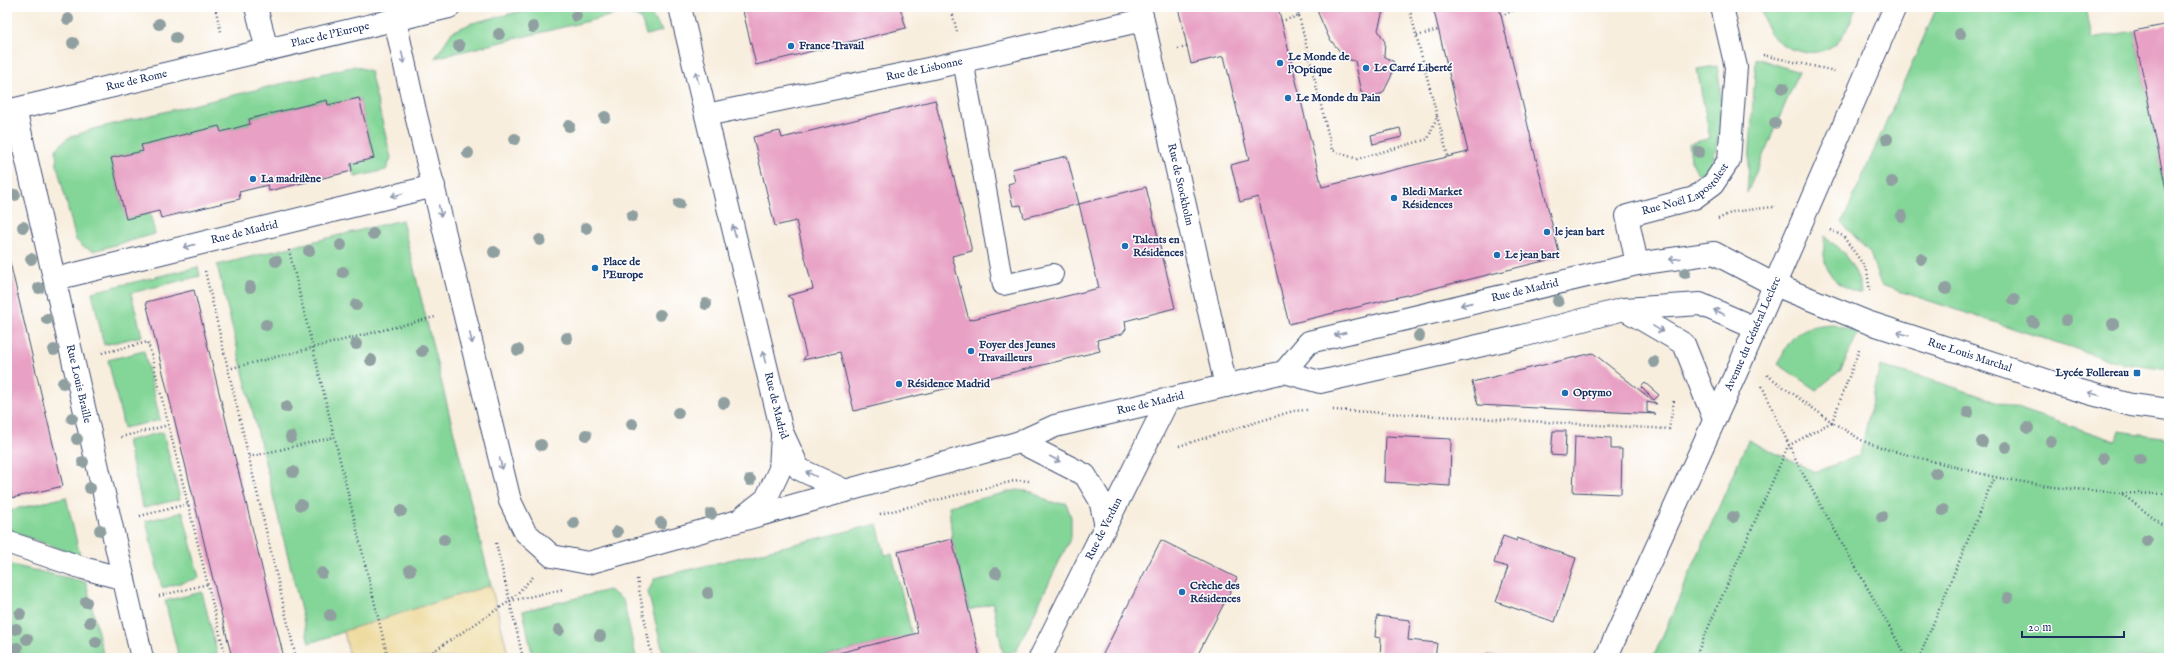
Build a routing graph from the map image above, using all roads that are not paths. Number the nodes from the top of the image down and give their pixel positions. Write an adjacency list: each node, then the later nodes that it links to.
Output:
1 (256, 7): 8 (street)
2 (449, 7): 7 (street, Place de l'Europe)
3 (680, 7): 11 (street, one-way to 3)
4 (1722, 7): 13 (street, Rue Noël Lapostolest)
5 (1895, 7): 16 (street, Avenue du Général Leclerc)
6 (1141, 13): 9 (street, Rue de Lisbonne); 20 (street, Rue de Stockholm)
7 (394, 20): 8 (street, Place de l'Europe); 12 (street, one-way to 12)
8 (266, 50): 10 (street, Rue de Rome)
9 (963, 60): 11 (street, Rue de Lisbonne); 14 (lane)
10 (11, 110): 15 (street, Rue Louis Braille)
11 (706, 115): 24 (street, Rue de Madrid, one-way to 11)
12 (434, 186): 15 (street, Rue de Madrid, one-way to 15); 27 (street, one-way to 27)
13 (1637, 264): 16 (street, Rue de Madrid, one-way to 13); 19 (street, Rue de Madrid, one-way to 19)
14 (1053, 274)
15 (55, 279): 30 (street, Rue Louis Braille)
16 (1774, 285): 18 (street, Avenue du Général Leclerc); 22 (street, Rue Louis Marchal, one-way to 16)
17 (1624, 309): 18 (street, Rue de Madrid, one-way to 17); 19 (street, Rue de Madrid); 23 (street, one-way to 23)
18 (1755, 328): 23 (street, Avenue du Général Leclerc)
19 (1284, 372): 20 (street, Rue de Madrid)
20 (1226, 386): 21 (street, Rue de Madrid)
21 (1168, 400): 25 (street, Rue de Madrid); 28 (street, Rue de Verdun)
22 (2169, 410)
23 (1714, 419): 33 (street, Avenue du Général Leclerc)
24 (782, 432): 26 (street, Rue de Madrid, one-way to 24); 27 (street)
25 (1020, 442): 26 (street, Rue de Madrid); 28 (street, one-way to 28)
26 (846, 491): 27 (street)
27 (738, 521)
28 (1106, 526): 32 (street, Rue de Verdun)
29 (7, 542): 30 (street)
30 (124, 579): 31 (street, Rue Louis Braille)
31 (142, 658)
32 (1040, 658)
33 (1606, 658)

